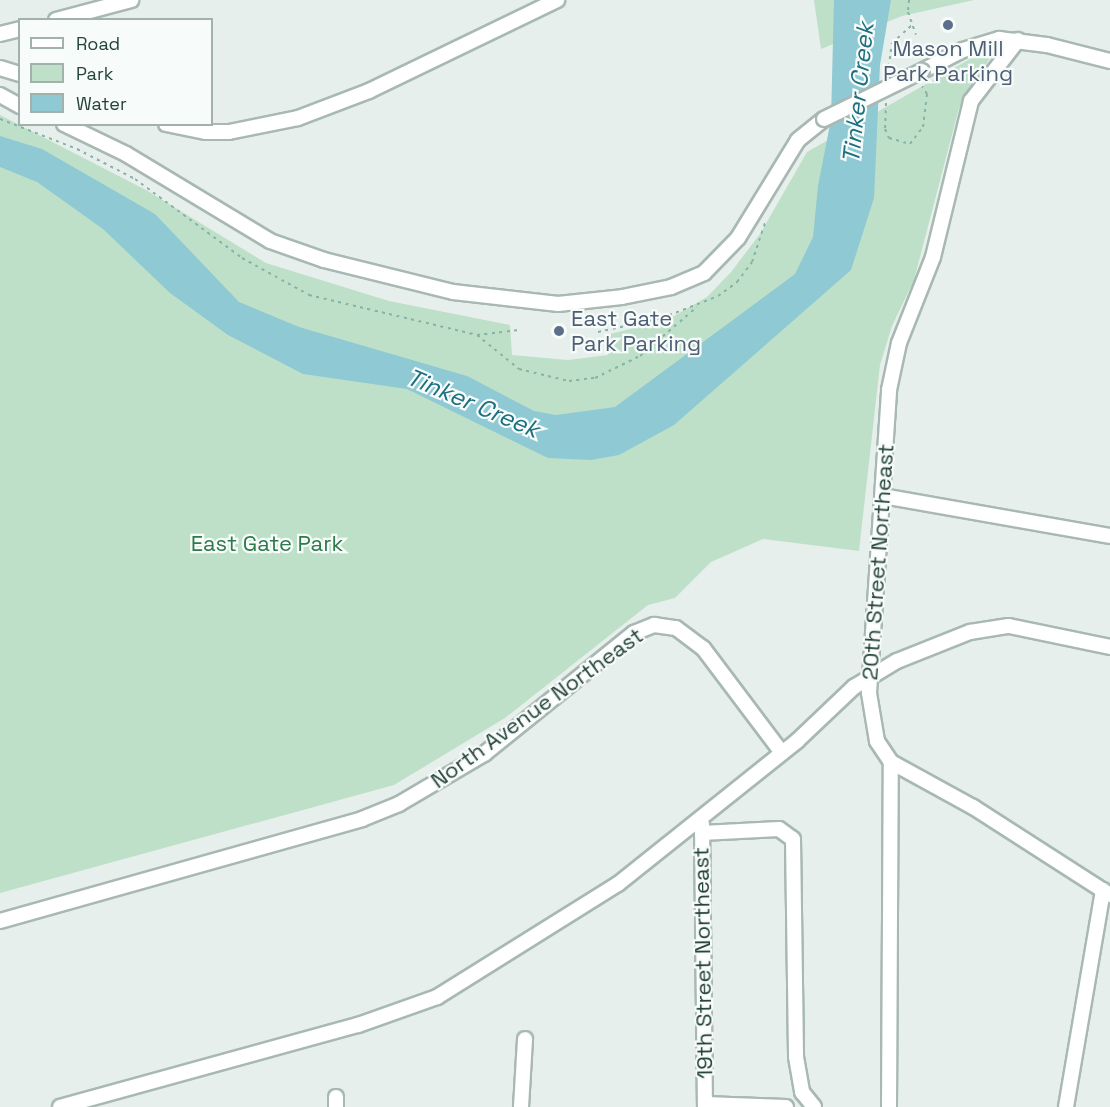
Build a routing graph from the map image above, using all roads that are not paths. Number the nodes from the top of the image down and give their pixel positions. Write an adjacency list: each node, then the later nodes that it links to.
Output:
1 (131, 0): 3 (street)
2 (557, 0): 13 (street)
3 (64, 18)
4 (18, 29): 5 (street)
5 (0, 33)
6 (1018, 40): 7 (street); 12 (street, bridge); 14 (street, 20th Street Northeast)
7 (1110, 62)
8 (0, 68): 9 (street)
9 (18, 73)
10 (0, 95): 11 (street)
11 (18, 105)
12 (68, 126)
13 (174, 126)
14 (883, 496): 15 (street); 17 (street, 20th Street Northeast)
15 (1110, 536)
16 (1110, 647): 17 (street)
17 (870, 675): 18 (street); 19 (street, 20th Street Northeast)
18 (782, 753): 20 (street); 23 (street, North Avenue Northeast)
19 (891, 762): 22 (street); 30 (street, 20th Street Northeast)
20 (702, 818): 21 (street, 19th Street Northeast); 26 (street)
21 (702, 833): 25 (street, 19th Street Northeast); 29 (street)
22 (1106, 893): 31 (street)
23 (0, 921)
24 (525, 1039): 27 (street)
25 (705, 1106): 28 (street)
26 (60, 1107)
27 (521, 1107)
28 (786, 1107)
29 (814, 1107)
30 (889, 1107)
31 (1066, 1107)

